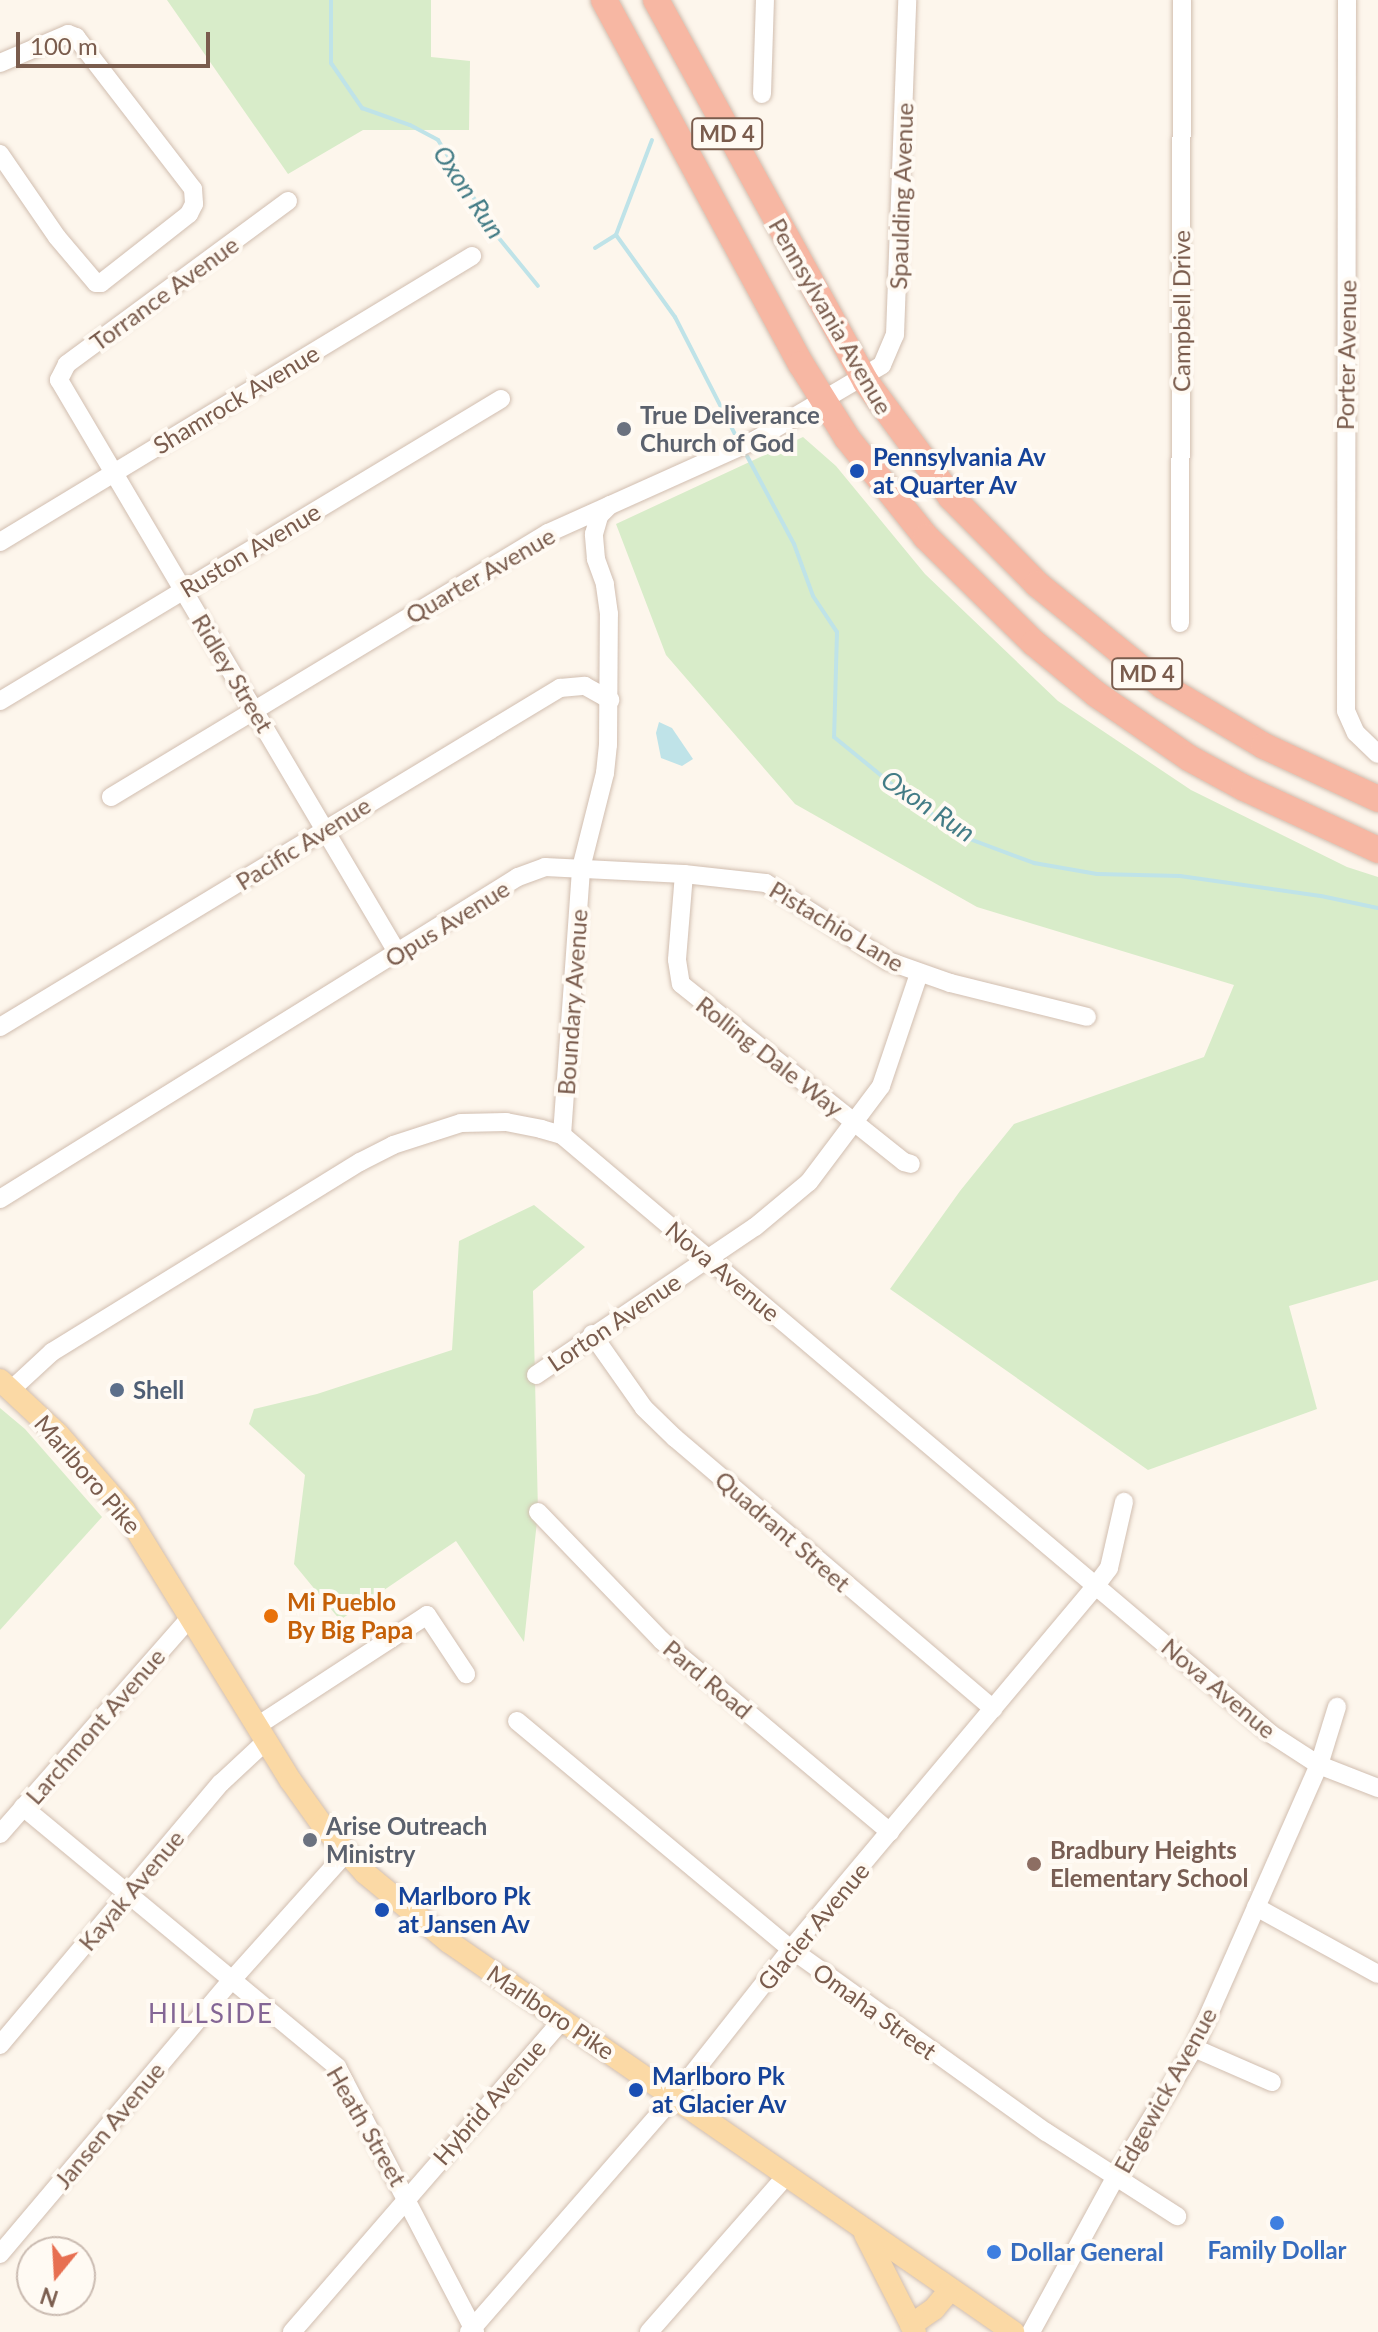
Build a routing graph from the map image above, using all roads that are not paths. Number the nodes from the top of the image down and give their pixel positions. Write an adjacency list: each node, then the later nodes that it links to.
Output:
1 (604, 0): 15 (highway, Pennsylvania Avenue / MD 4)
2 (656, 0): 12 (highway, Pennsylvania Avenue / MD 4)
3 (765, 0): 8 (street)
4 (907, 0): 12 (street, Spaulding Avenue)
5 (1182, 0): 20 (street, Campbell Drive)
6 (1347, 0): 24 (street, Porter Avenue)
7 (0, 63): 9 (street)
8 (762, 94)
9 (0, 154)
10 (288, 201): 13 (street, Torrance Avenue)
11 (472, 256): 16 (street, Shamrock Avenue)
12 (863, 377): 15 (street, Quarter Avenue); 26 (highway, Pennsylvania Avenue / MD 4)
13 (66, 394): 16 (street, Ridley Street)
14 (501, 399): 19 (street, Ruston Avenue)
15 (824, 402): 17 (street, Quarter Avenue); 28 (highway, Pennsylvania Avenue / MD 4)
16 (115, 473): 18 (street, Shamrock Avenue); 19 (street, Ridley Street)
17 (611, 504): 21 (street); 23 (street, Quarter Avenue)
18 (0, 542)
19 (183, 590): 22 (street, Ruston Avenue); 23 (street, Ridley Street)
20 (1180, 623)
21 (610, 700): 27 (street, Pacific Avenue); 29 (street)
22 (0, 701)
23 (255, 709): 25 (street, Quarter Avenue); 27 (street, Ridley Street)
24 (1378, 754)
25 (111, 797)
26 (1378, 799)
27 (325, 827): 31 (street, Ridley Street); 34 (street, Pacific Avenue)
28 (1378, 850)
29 (581, 868): 30 (street, Pistachio Lane); 31 (street, Opus Avenue); 36 (street, Boundary Avenue)
30 (684, 874): 32 (street, Pistachio Lane); 35 (street, Rolling Dale Way)
31 (398, 954): 38 (street, Opus Avenue)
32 (919, 974): 33 (street, Pistachio Lane); 35 (street, Lorton Avenue)
33 (1087, 1017)
34 (0, 1027)
35 (855, 1123): 37 (street, Rolling Dale Way); 39 (street, Lorton Avenue)
36 (562, 1135): 39 (street, Nova Avenue); 42 (street, Nova Avenue)
37 (911, 1164)
38 (0, 1199)
39 (709, 1259): 40 (street, Lorton Avenue); 45 (street, Nova Avenue)
40 (592, 1334): 41 (street, Lorton Avenue); 49 (street, Quadrant Street)
41 (536, 1375)
42 (6, 1385): 46 (main road, Marlboro Pike)
43 (1124, 1502): 45 (street, Glacier Avenue)
44 (538, 1512): 55 (street, Pard Road)
45 (1097, 1584): 49 (street, Glacier Avenue); 52 (street, Nova Avenue)
46 (190, 1618): 51 (main road, Marlboro Pike); 54 (street, Larchmont Avenue)
47 (466, 1674): 51 (street, Kayak Avenue)
48 (1337, 1707): 52 (street, Edgewick Avenue)
49 (993, 1709): 55 (street, Glacier Avenue)
50 (517, 1721): 60 (street, Omaha Street)
51 (262, 1733): 57 (main road, Marlboro Pike); 58 (street, Kayak Avenue)
52 (1319, 1765): 53 (street, Nova Avenue); 59 (street, Edgewick Avenue)
53 (1378, 1788)
54 (23, 1807): 56 (street, Larchmont Avenue); 58 (street, Heath Street)
55 (890, 1832): 60 (street, Glacier Avenue)
56 (0, 1834)
57 (346, 1853): 62 (street, Jansen Avenue); 63 (main road, Marlboro Pike)
58 (128, 1894): 62 (street, Heath Street); 64 (street, Kayak Avenue)
59 (1256, 1907): 61 (street); 65 (street, Edgewick Avenue)
60 (791, 1949): 67 (street, Glacier Avenue); 69 (street, Omaha Street)
61 (1378, 1974)
62 (231, 1981): 70 (street, Heath Street); 73 (street, Jansen Avenue)
63 (562, 2020): 67 (main road, Marlboro Pike); 70 (street, Hybrid Avenue)
64 (0, 2045)
65 (1194, 2048): 66 (street); 69 (street, Edgewick Avenue)
66 (1272, 2082)
67 (675, 2096): 68 (main road, Marlboro Pike); 75 (street, Glacier Avenue)
68 (786, 2176): 72 (main road, Marlboro Pike); 78 (street)
69 (1115, 2178): 71 (street, Omaha Street); 80 (street, Edgewick Avenue)
70 (407, 2195): 75 (street, Heath Street); 77 (street, Hybrid Avenue)
71 (1177, 2216)
72 (863, 2229): 74 (main road, Marlboro Pike); 76 (main road)
73 (0, 2254)
74 (950, 2290): 76 (main road); 79 (main road, Marlboro Pike)
75 (473, 2330)
76 (907, 2330)
77 (292, 2332)
78 (649, 2332)
79 (1013, 2332)
80 (1031, 2332)

